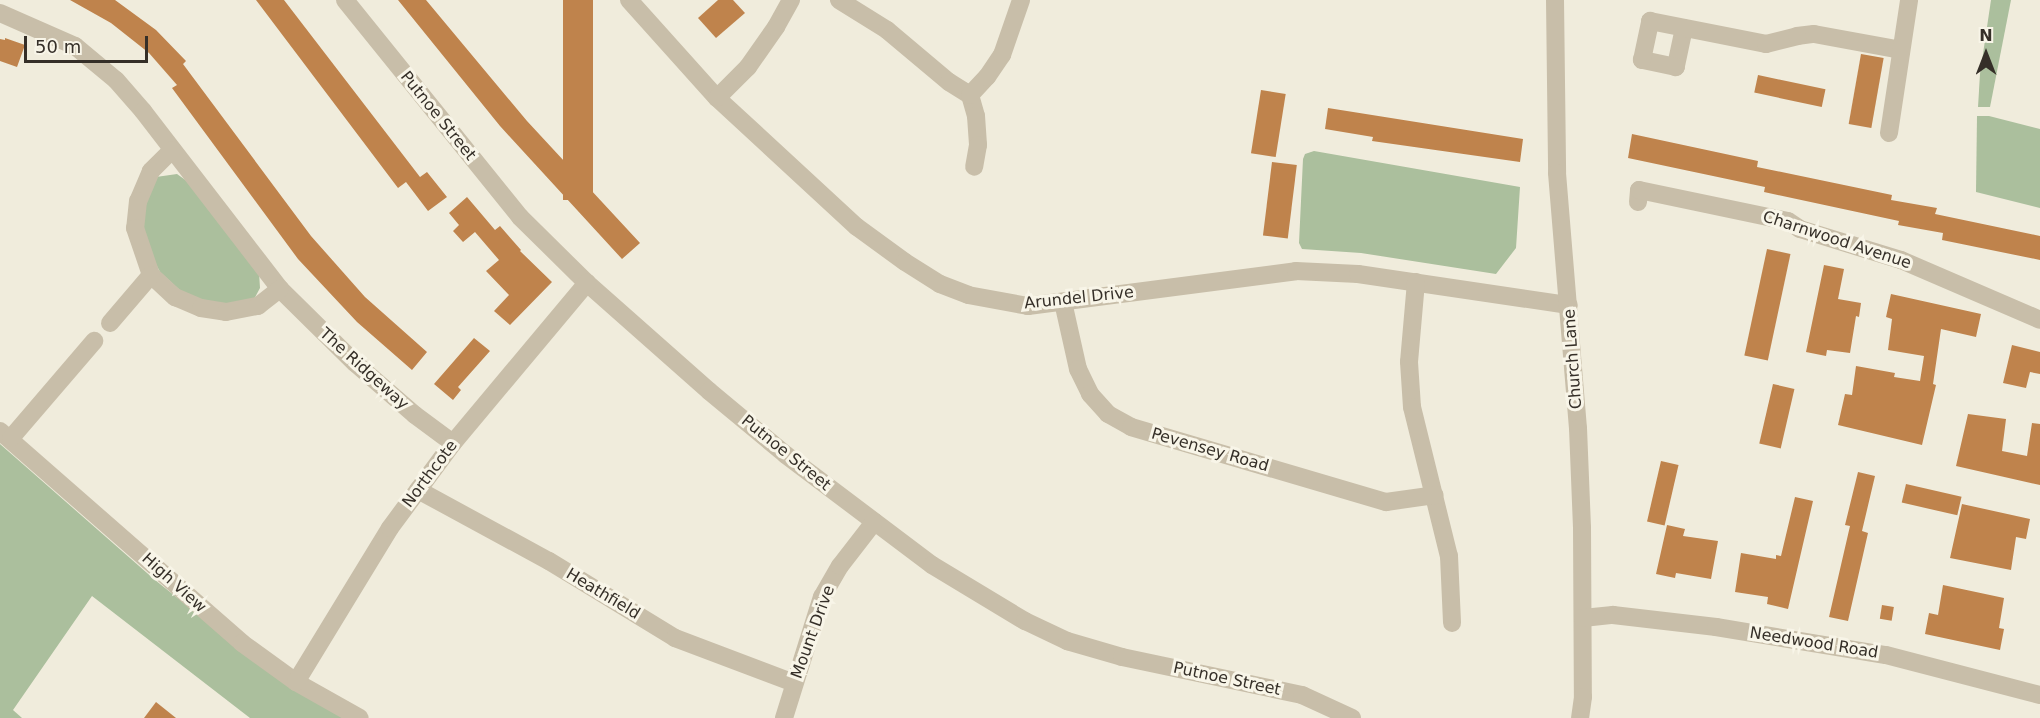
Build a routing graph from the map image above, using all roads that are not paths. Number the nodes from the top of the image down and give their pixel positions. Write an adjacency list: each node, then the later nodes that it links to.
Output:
1 (345, 0): 19 (street, Putnoe Street)
2 (629, 0): 12 (street, Arundel Drive)
3 (791, 0): 12 (street)
4 (839, 0): 11 (street)
5 (1021, 0): 11 (street)
6 (1555, 0): 22 (street, Church Lane)
7 (1909, 0): 10 (street)
8 (0, 13): 14 (street, The Ridgeway)
9 (1684, 28): 10 (street)
10 (1901, 50): 13 (street)
11 (970, 95): 15 (street)
12 (717, 98): 21 (street, Arundel Drive)
13 (1889, 133)
14 (172, 150): 17 (street); 20 (street, The Ridgeway)
15 (974, 167)
16 (1638, 202): 23 (street, Charnwood Avenue)
17 (151, 275): 20 (street); 24 (street)
18 (1416, 282): 21 (street, Arundel Drive); 22 (street, Arundel Drive); 29 (street)
19 (587, 283): 27 (street, Northcote); 30 (street, Putnoe Street)
20 (280, 288): 27 (street, The Ridgeway)
21 (1063, 302): 29 (street, Pevensey Road)
22 (1569, 305): 31 (street, Church Lane)
23 (2040, 320)
24 (110, 323)
25 (94, 341): 26 (street)
26 (5, 434): 33 (street, High View)
27 (453, 442): 28 (street, Northcote)
28 (418, 490): 33 (street, Northcote); 34 (street, Heathfield)
29 (1435, 495): 32 (street)
30 (874, 522): 34 (street, Mount Drive); 38 (street, Putnoe Street)
31 (1583, 618): 35 (street, Needwood Road); 39 (street, Church Lane)
32 (1452, 623)
33 (296, 682): 36 (street, High View)
34 (794, 684): 37 (street, Mount Drive)
35 (2040, 695)
36 (360, 718)
37 (784, 718)
38 (1352, 718)
39 (1580, 718)

